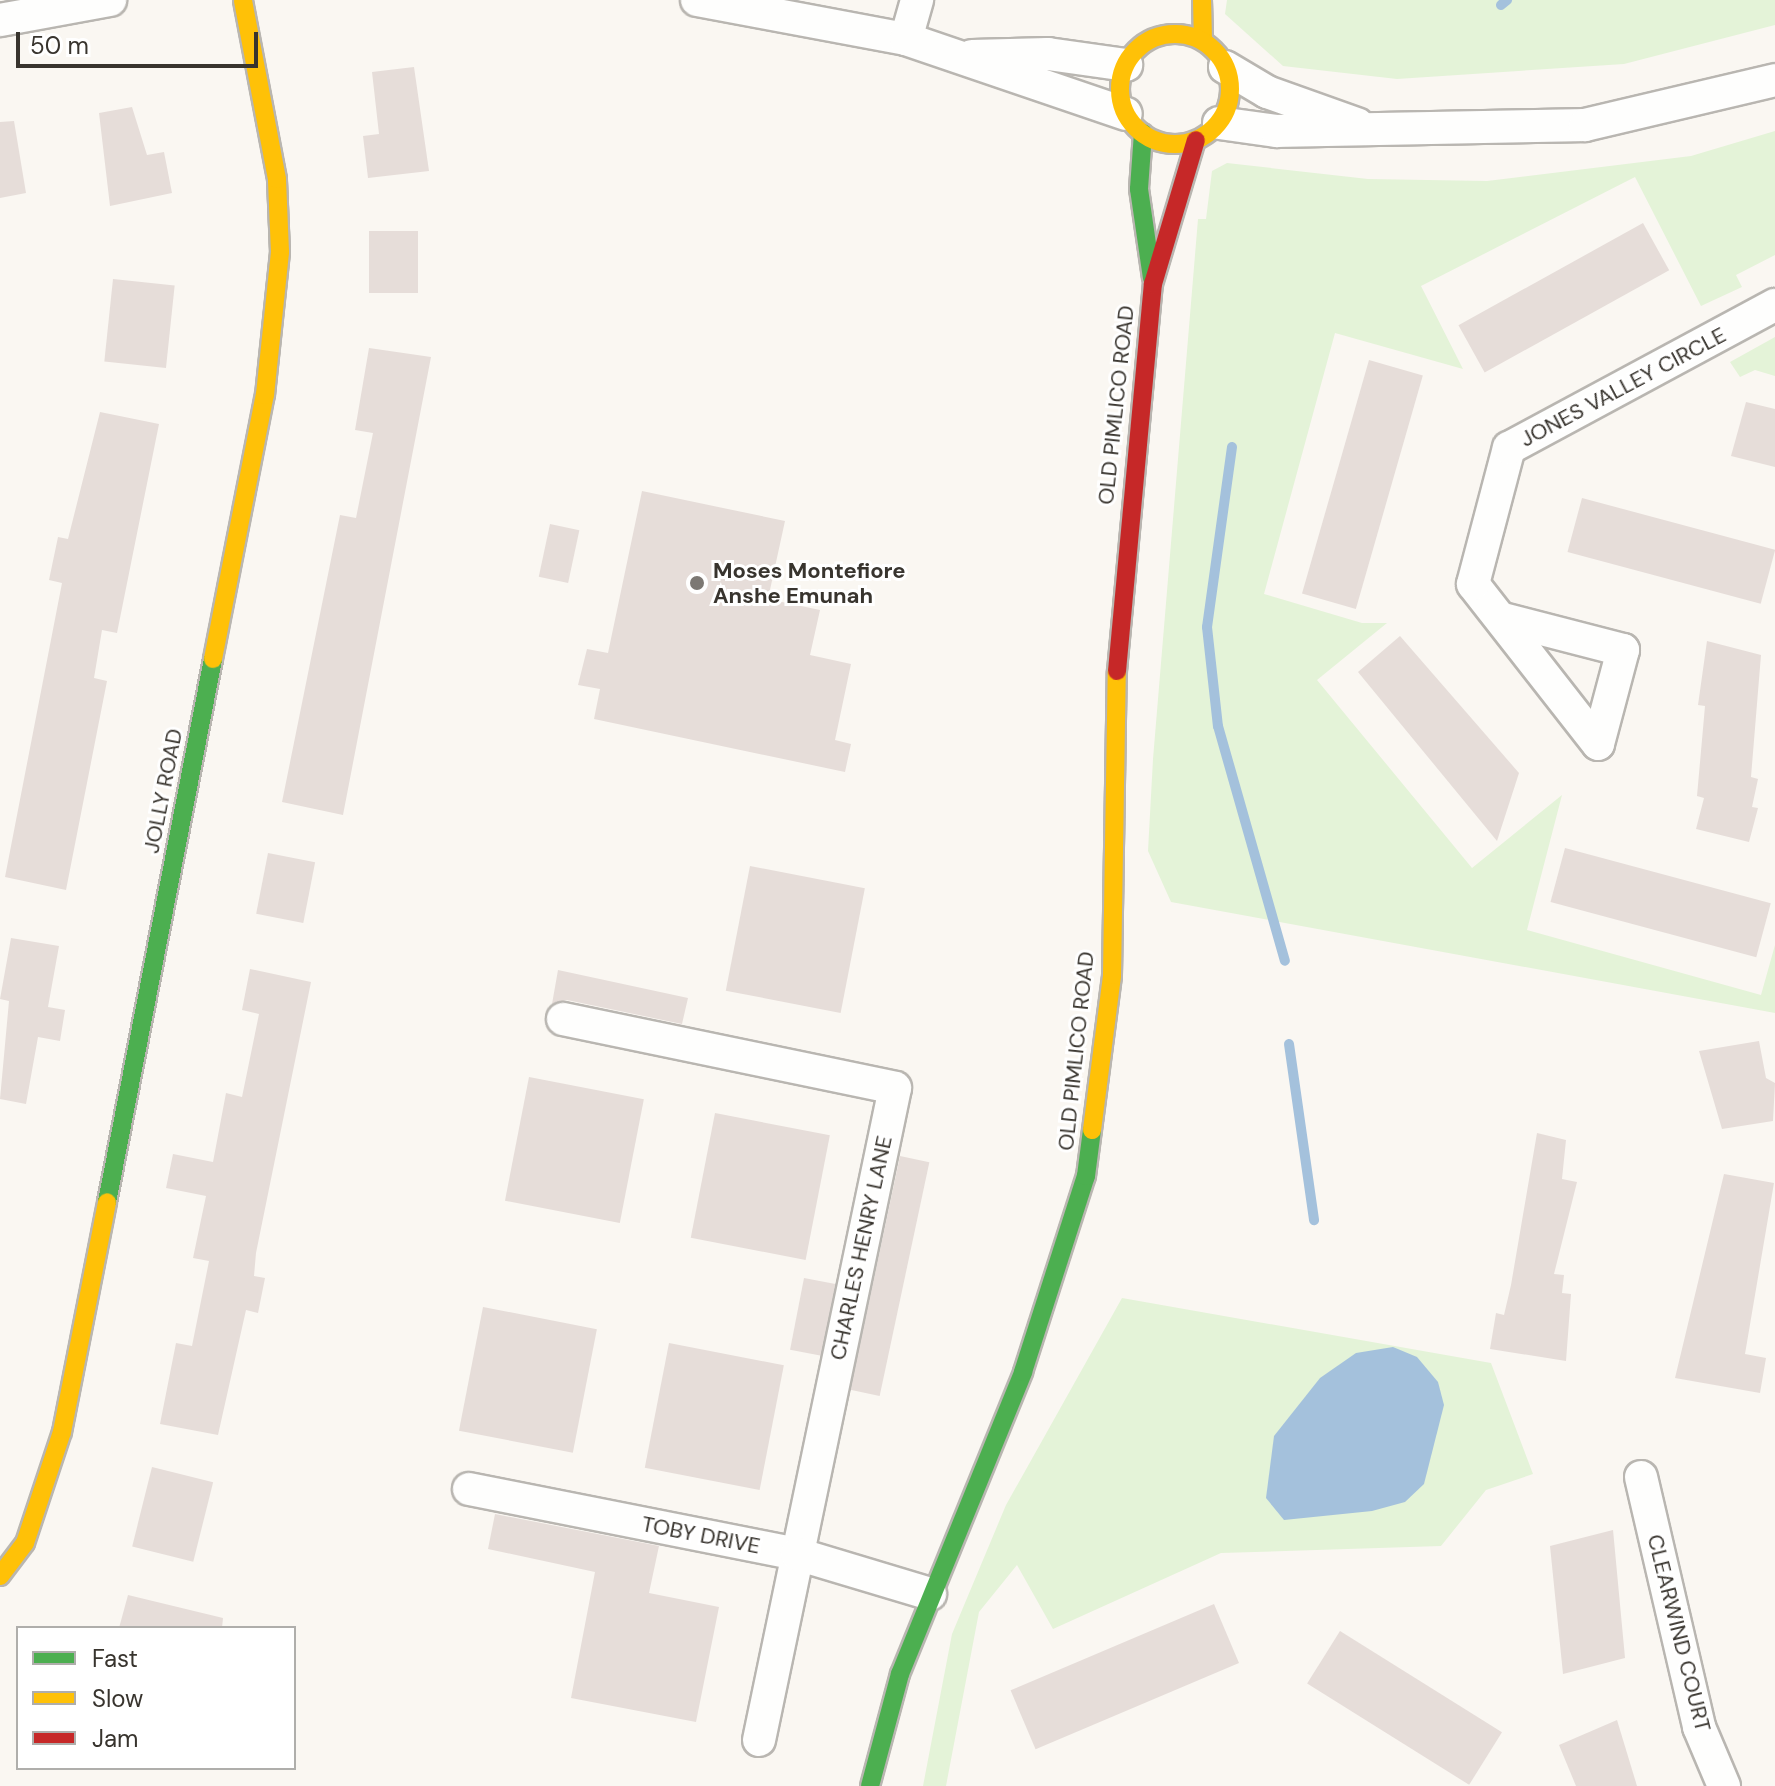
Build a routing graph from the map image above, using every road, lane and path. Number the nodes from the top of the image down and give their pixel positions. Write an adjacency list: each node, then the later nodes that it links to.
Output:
1 (110, 0): 7 (street)
2 (243, 0): 24 (street, JOLLY ROAD)
3 (697, 0): 8 (street)
4 (917, 0): 8 (street)
5 (1202, 0): 9 (street)
6 (1153, 12): 10 (street)
7 (0, 20)
8 (906, 39): 11 (street)
9 (1203, 41): 10 (street); 12 (street)
10 (1136, 53): 11 (street); 14 (street)
11 (964, 57): 14 (street)
12 (1225, 67): 15 (street); 16 (street)
13 (1775, 80): 15 (street)
14 (1135, 124): 16 (street); 17 (street, OLD PIMLICO ROAD)
15 (1360, 125): 16 (street)
16 (1207, 131): 17 (street, OLD PIMLICO ROAD)
17 (1153, 284): 25 (street, OLD PIMLICO ROAD)
18 (1775, 305): 19 (street, JONES VALLEY CIRCLE)
19 (1503, 619)
20 (563, 1019): 23 (street, CHARLES HENRY LANE)
21 (1641, 1477): 28 (street, CLEARWIND COURT)
22 (469, 1489): 23 (street, TOBY DRIVE)
23 (797, 1554): 25 (street, TOBY DRIVE); 26 (street, CHARLES HENRY LANE)
24 (0, 1576)
25 (930, 1594): 27 (street, OLD PIMLICO ROAD)
26 (759, 1740)
27 (870, 1786)
28 (1724, 1786)

